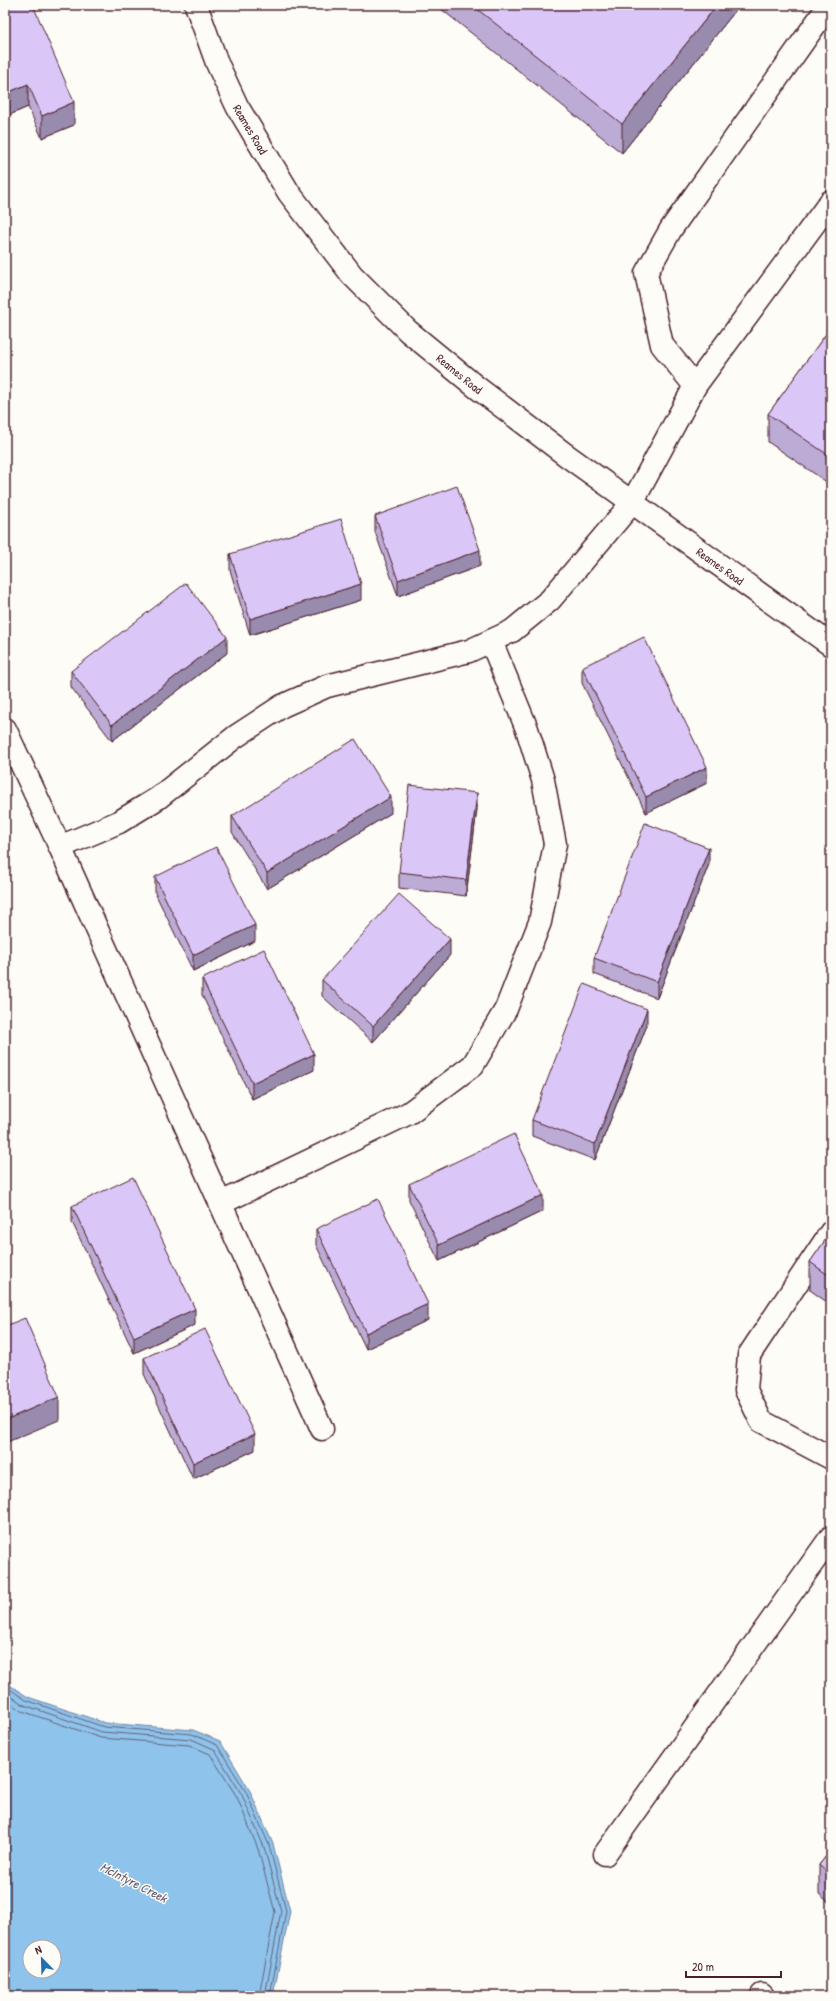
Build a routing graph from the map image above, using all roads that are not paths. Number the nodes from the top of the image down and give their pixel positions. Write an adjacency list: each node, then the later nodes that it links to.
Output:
1 (196, 5): 5 (street, Reames Road)
2 (829, 5): 4 (street)
3 (831, 201): 4 (street)
4 (695, 386): 5 (street)
5 (632, 502): 6 (street); 7 (street, Reames Road)
6 (490, 641): 9 (street); 10 (street)
7 (831, 645)
8 (5, 729): 9 (street)
9 (60, 847): 10 (street)
10 (221, 1203): 12 (street)
11 (831, 1232): 13 (street)
12 (322, 1429)
13 (831, 1458)
14 (831, 1537): 15 (street)
15 (605, 1854)

